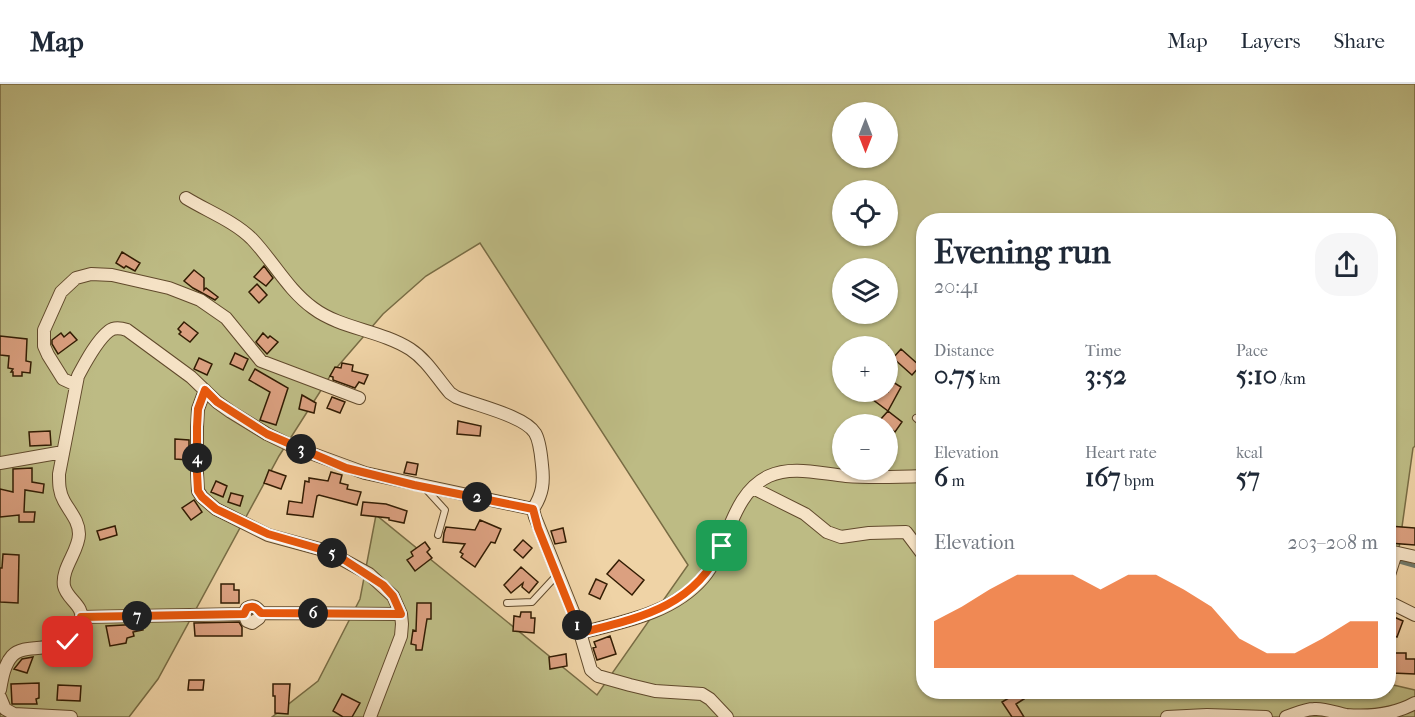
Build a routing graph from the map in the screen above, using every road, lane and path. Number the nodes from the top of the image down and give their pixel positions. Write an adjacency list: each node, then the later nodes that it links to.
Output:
1 (186, 198): 10 (street)
2 (76, 385): 3 (street); 4 (street); 5 (street)
3 (205, 390): 8 (street); 18 (street)
4 (359, 398)
5 (63, 452): 6 (street); 20 (street)
6 (0, 462)
7 (916, 476): 9 (street)
8 (423, 486): 10 (street); 11 (lane)
9 (753, 489): 12 (street); 21 (street)
10 (533, 509): 15 (street)
11 (438, 535)
12 (916, 545)
13 (1396, 553): 14 (street)
14 (1415, 557)
15 (557, 575): 16 (lane); 21 (street)
16 (507, 603)
17 (1396, 606): 19 (street)
18 (401, 614): 20 (street); 27 (street)
19 (1415, 615)
20 (81, 617): 22 (street)
21 (580, 633): 28 (street)
22 (0, 690)
23 (0, 697): 26 (street)
24 (1415, 703): 25 (street)
25 (1327, 714): 31 (street)
26 (71, 717)
27 (370, 717)
28 (727, 717)
29 (1167, 717): 30 (street)
30 (1266, 717)
31 (1286, 717)

